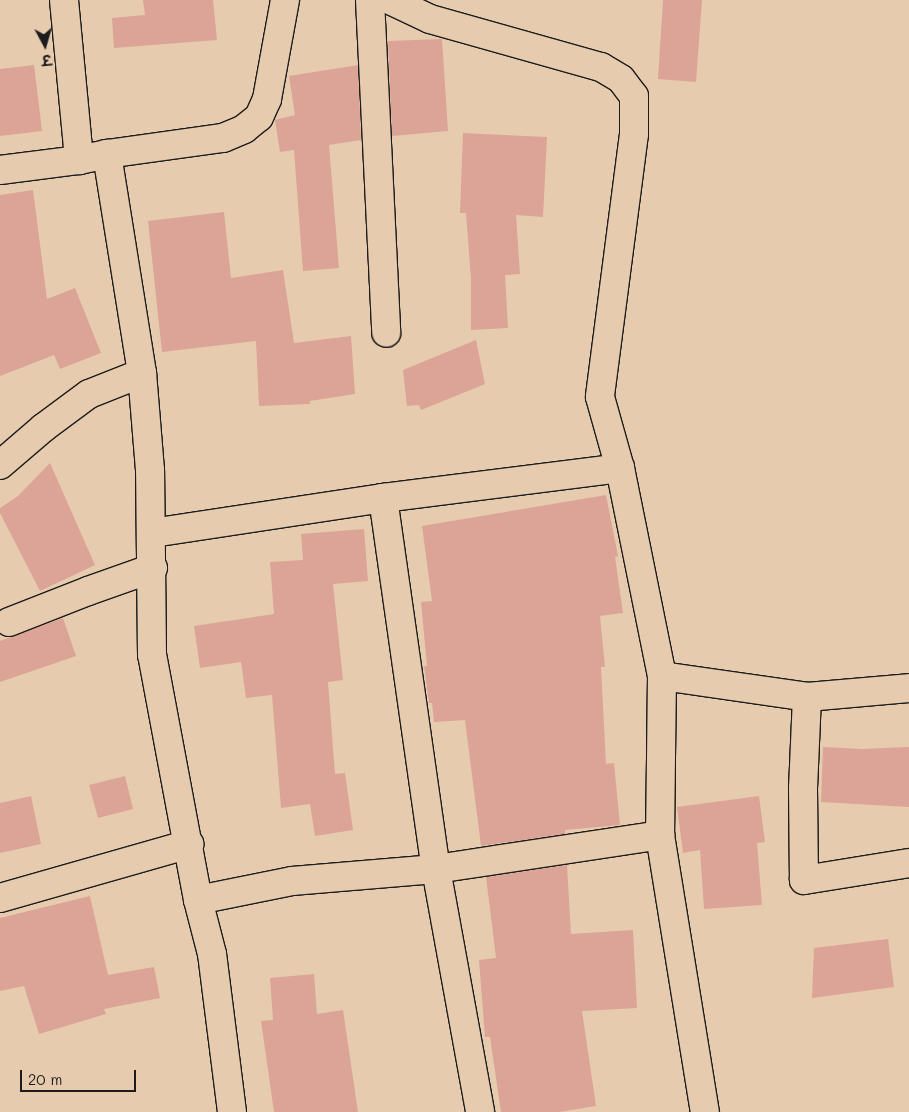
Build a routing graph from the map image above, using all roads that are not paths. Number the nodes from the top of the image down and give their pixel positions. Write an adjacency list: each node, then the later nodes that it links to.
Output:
1 (64, 0): 6 (street)
2 (285, 0): 5 (street)
3 (370, 0): 8 (street)
4 (390, 0): 11 (street)
5 (107, 154): 6 (street); 9 (street)
6 (79, 160): 7 (street)
7 (0, 170)
8 (386, 333)
9 (142, 373): 10 (street); 13 (street)
10 (0, 465)
11 (620, 468): 12 (street); 16 (street)
12 (383, 498): 13 (street); 22 (street)
13 (152, 534): 14 (street)
14 (153, 568): 15 (street); 20 (street)
15 (9, 622)
16 (662, 676): 18 (street); 19 (street)
17 (909, 688): 18 (street)
18 (806, 697): 21 (street)
19 (660, 835): 22 (street); 27 (street)
20 (188, 844): 23 (street); 24 (street)
21 (909, 864)
22 (436, 870): 24 (street); 26 (street)
23 (0, 898)
24 (198, 900): 25 (street)
25 (232, 1112)
26 (480, 1112)
27 (705, 1112)

